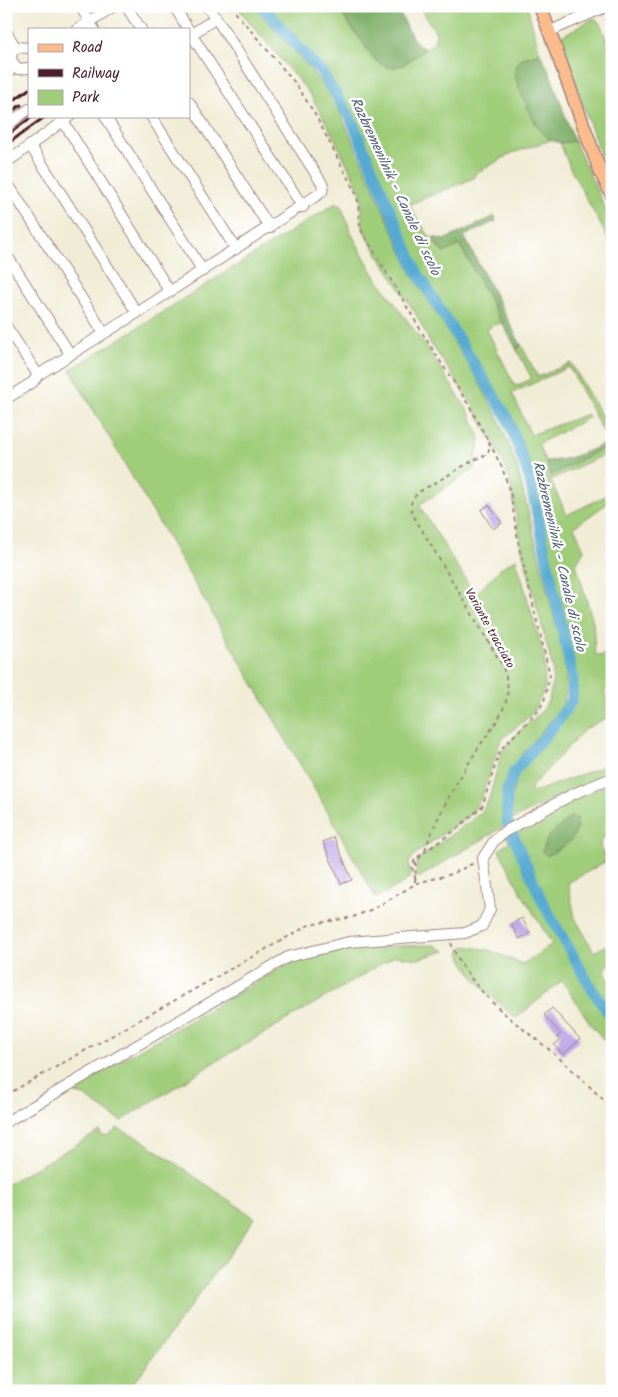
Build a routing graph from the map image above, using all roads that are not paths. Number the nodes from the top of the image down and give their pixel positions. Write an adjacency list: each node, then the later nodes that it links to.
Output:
1 (80, 6): 9 (street)
2 (114, 6): 9 (street)
3 (126, 6): 10 (street)
4 (174, 6): 11 (street)
5 (206, 6): 8 (street)
6 (540, 6): 14 (main road)
7 (608, 6): 14 (street)
8 (216, 18): 12 (street); 31 (street)
9 (92, 26)
10 (140, 28)
11 (187, 28)
12 (190, 31)
13 (6, 32): 16 (street)
14 (548, 32): 30 (main road)
15 (190, 34): 31 (street)
16 (16, 48): 17 (street); 18 (street)
17 (28, 48)
18 (14, 66): 19 (street); 20 (street)
19 (28, 68)
20 (6, 76)
21 (190, 104): 32 (street)
22 (28, 110): 26 (street)
23 (106, 118): 35 (street)
24 (152, 118): 33 (street)
25 (67, 119): 27 (street); 36 (street)
26 (6, 126)
27 (30, 145): 28 (street); 37 (street)
28 (6, 163)
29 (6, 181): 39 (street)
30 (612, 195)
31 (302, 207): 32 (street)
32 (270, 228): 33 (street)
33 (236, 250): 35 (street)
34 (6, 254): 40 (street)
35 (203, 271): 36 (street)
36 (170, 292): 37 (street)
37 (137, 313): 39 (street)
38 (6, 326): 41 (street)
39 (104, 333): 40 (street)
40 (70, 354): 41 (street)
41 (38, 374): 42 (street)
42 (7, 397)
43 (612, 778): 44 (street)
44 (6, 1122)

